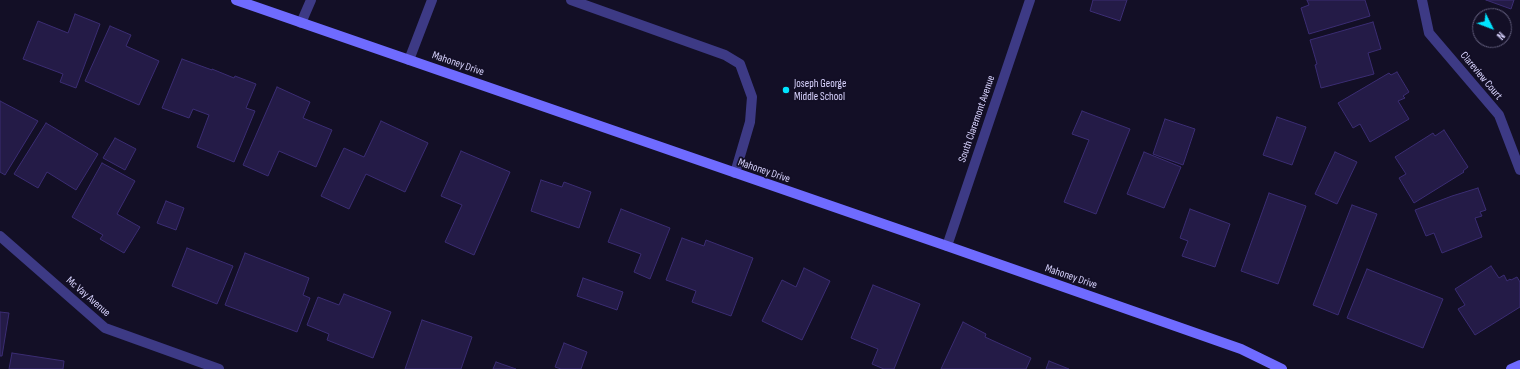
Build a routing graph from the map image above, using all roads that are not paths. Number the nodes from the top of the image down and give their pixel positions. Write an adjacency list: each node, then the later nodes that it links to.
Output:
1 (236, 0): 7 (street, Mahoney Drive)
2 (311, 0): 7 (street)
3 (432, 0): 8 (street)
4 (571, 0): 10 (street)
5 (1030, 0): 12 (street, South Claremont Avenue)
6 (1422, 0): 9 (street, Clareview Court)
7 (302, 23): 8 (street, Mahoney Drive)
8 (409, 60): 10 (street, Mahoney Drive)
9 (1520, 170)
10 (735, 173): 12 (street, Mahoney Drive)
11 (0, 236): 14 (street, Mc Vay Avenue)
12 (947, 246): 15 (street, Mahoney Drive)
13 (1520, 365): 16 (street)
14 (219, 369)
15 (1282, 369)
16 (1510, 369)

